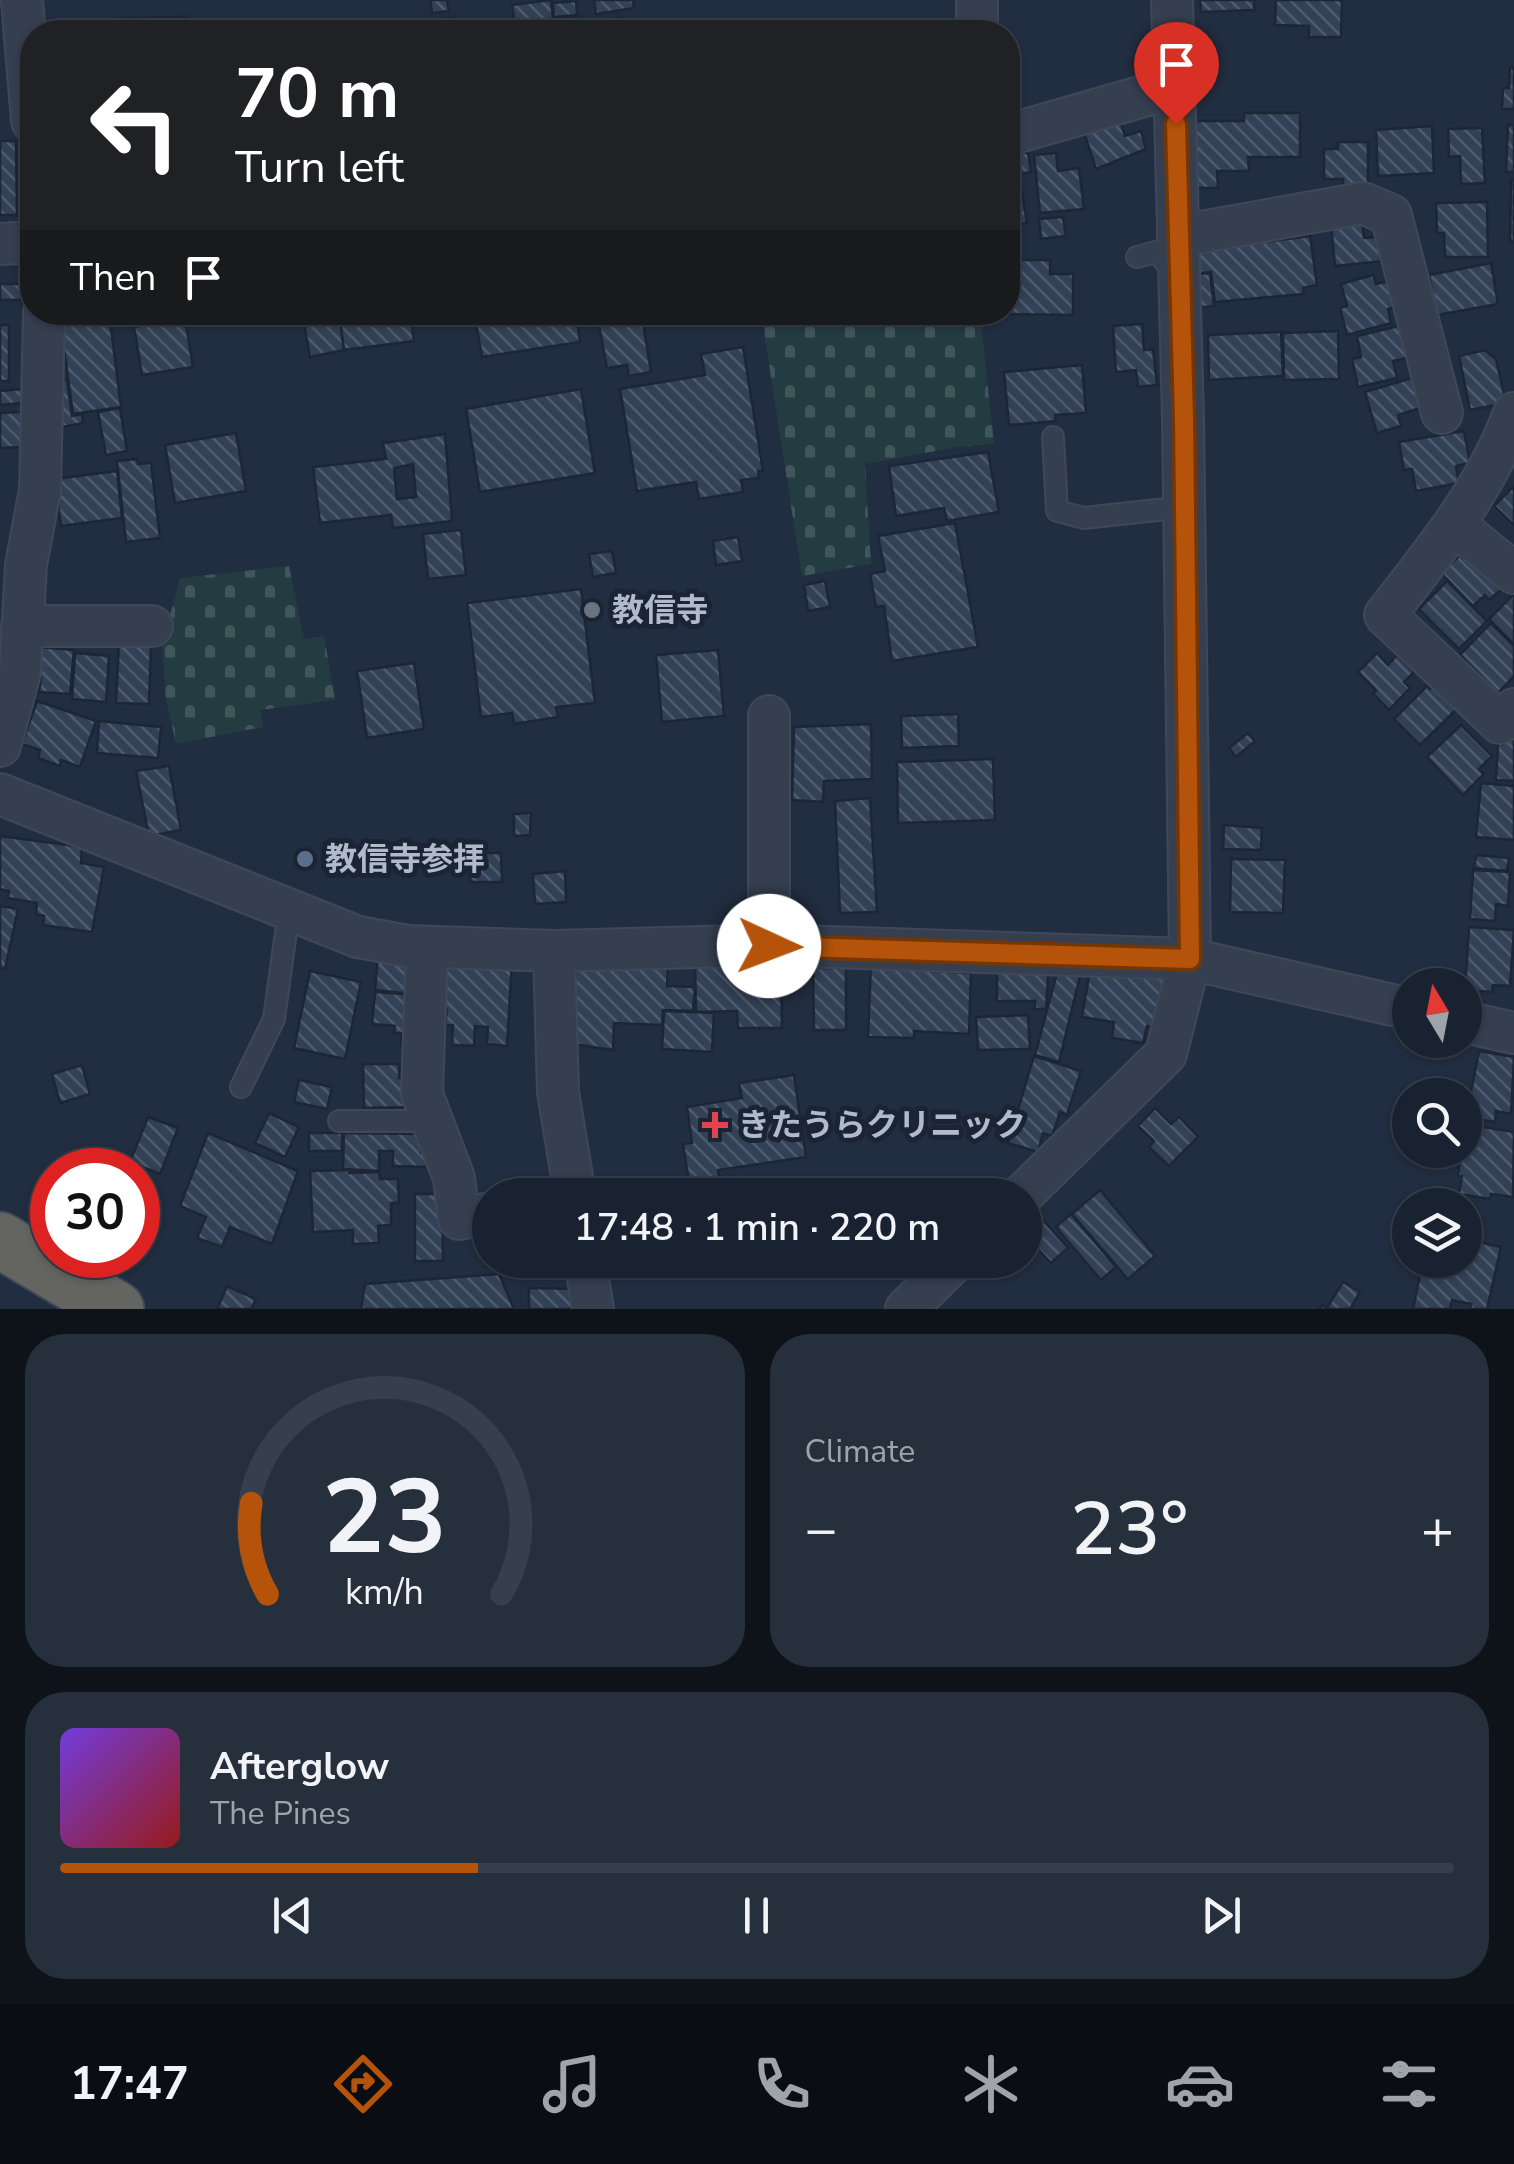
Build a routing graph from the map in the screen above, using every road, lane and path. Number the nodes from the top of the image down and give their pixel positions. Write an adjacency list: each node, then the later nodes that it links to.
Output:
1 (1172, 0): 2 (street)
2 (1174, 86): 3 (street); 4 (street)
3 (1020, 131)
4 (1179, 248): 5 (lane); 7 (street); 10 (street)
5 (1138, 257)
6 (44, 325): 13 (street)
7 (1442, 413)
8 (1053, 436): 10 (lane)
9 (1510, 440): 11 (street)
10 (1184, 507): 23 (street)
11 (1455, 525): 12 (street); 15 (street)
12 (1514, 573)
13 (22, 626): 14 (street); 17 (street)
14 (152, 626)
15 (1514, 709)
16 (770, 716): 20 (street)
17 (0, 746)
18 (0, 794): 19 (street)
19 (289, 910): 21 (street); 27 (lane)
20 (769, 946): 22 (street); 23 (street)
21 (427, 947): 22 (street); 29 (street)
22 (554, 951): 30 (street)
23 (1190, 959): 24 (street); 31 (street)
24 (1392, 1005)
25 (1482, 1026): 26 (street)
26 (1514, 1033)
27 (241, 1087)
28 (339, 1120): 29 (lane)
29 (432, 1121): 32 (street)
30 (572, 1178)
31 (1039, 1178)
32 (472, 1216)
33 (0, 1240): 36 (highway)
34 (588, 1278): 37 (street)
35 (938, 1278): 38 (street)
36 (116, 1309)
37 (593, 1309)
38 (906, 1309)

